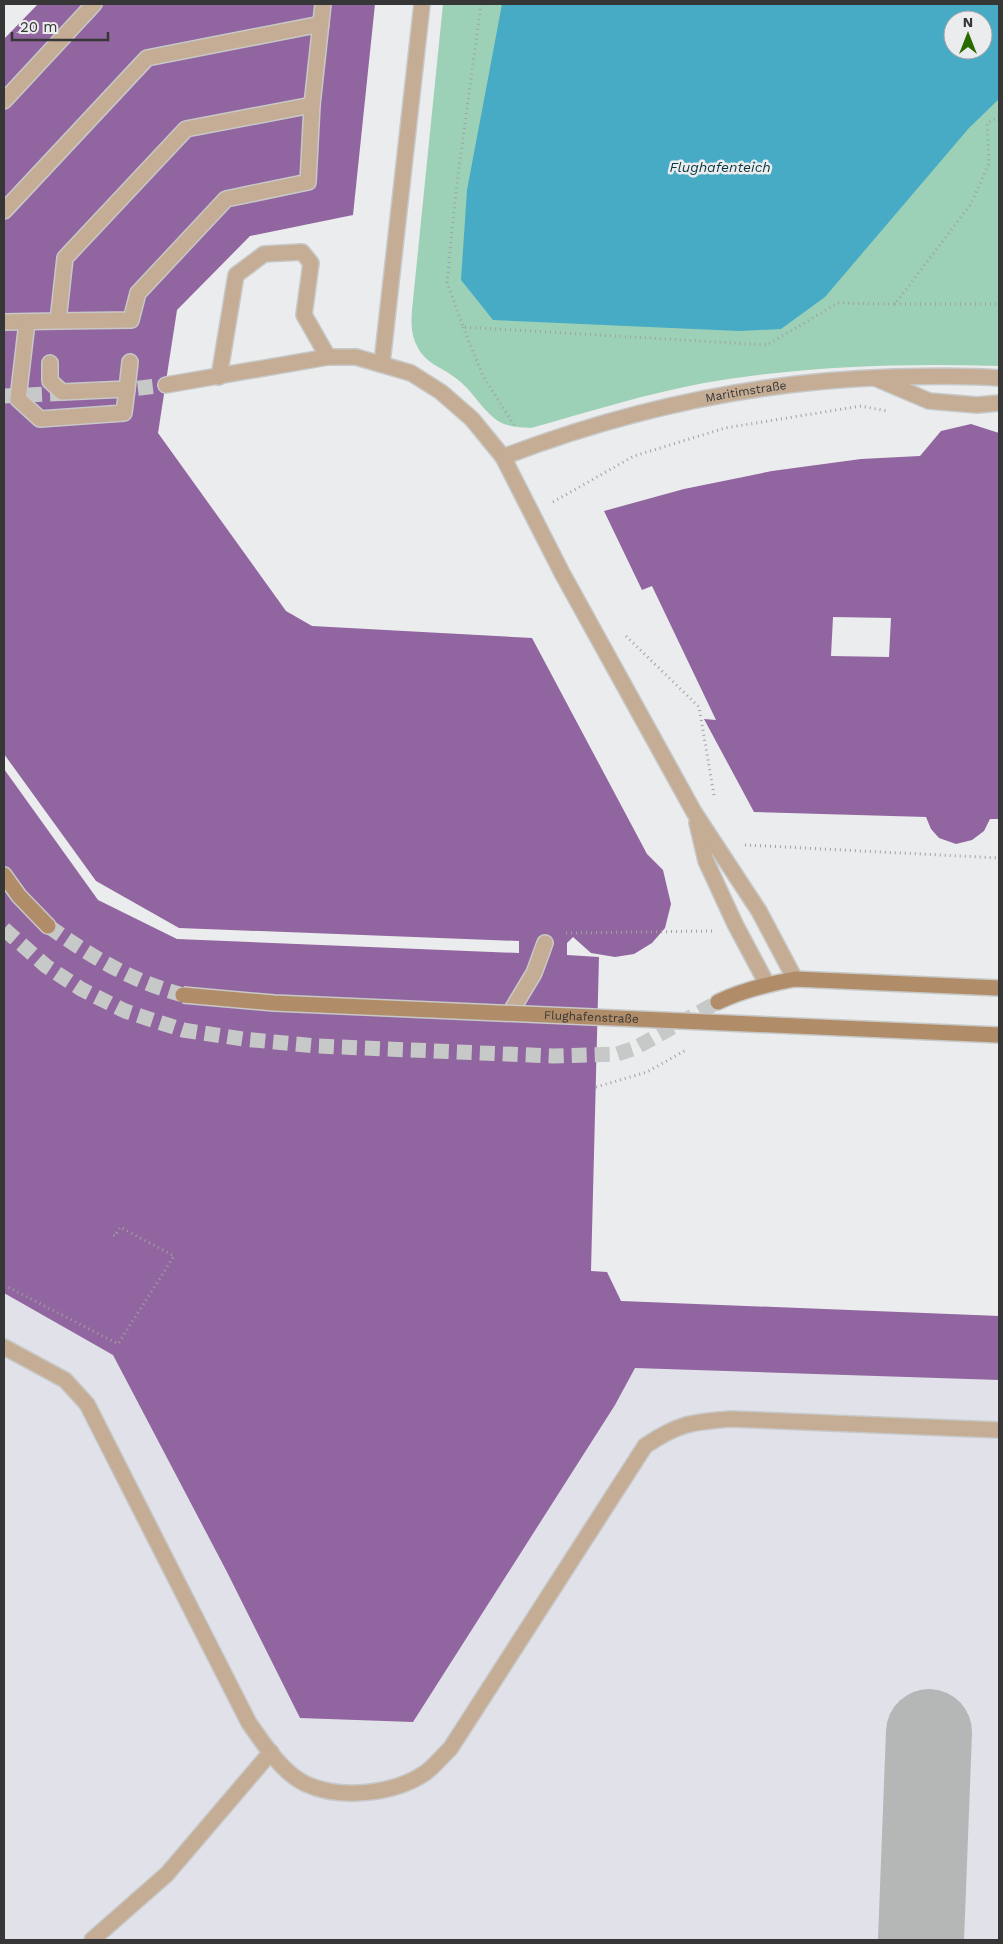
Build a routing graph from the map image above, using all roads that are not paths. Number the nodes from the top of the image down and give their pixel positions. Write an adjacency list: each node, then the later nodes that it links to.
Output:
1 (94, 4): 5 (street)
2 (323, 4): 4 (street)
3 (422, 4): 14 (street)
4 (321, 24): 6 (street); 7 (street)
5 (4, 101)
6 (312, 105): 8 (street); 8 (street)
7 (4, 211)
8 (58, 321): 10 (street)
9 (4, 322): 10 (street)
10 (27, 322): 19 (street)
11 (328, 357): 14 (street); 15 (street); 15 (street)
12 (130, 362): 19 (street)
13 (50, 363): 19 (street)
14 (382, 363): 21 (street)
15 (219, 377): 18 (street)
16 (875, 378): 17 (street, Maritimstraße); 20 (street); 21 (street, Maritimstraße)
17 (999, 378)
18 (166, 385)
19 (127, 389)
20 (999, 403)
21 (503, 457): 22 (street)
22 (694, 812): 26 (street); 27 (street)
23 (4, 875): 24 (main road)
24 (48, 926)
25 (545, 943): 31 (street)
26 (795, 979): 27 (main road); 28 (main road)
27 (767, 984): 30 (main road)
28 (999, 988)
29 (184, 996): 31 (main road, Flughafenstraße, bridge)
30 (718, 1002)
31 (510, 1012): 32 (main road, Flughafenstraße, bridge)
32 (999, 1034)
33 (4, 1347): 35 (street)
34 (999, 1430): 35 (street)
35 (271, 1752): 36 (street)
36 (92, 1940)

